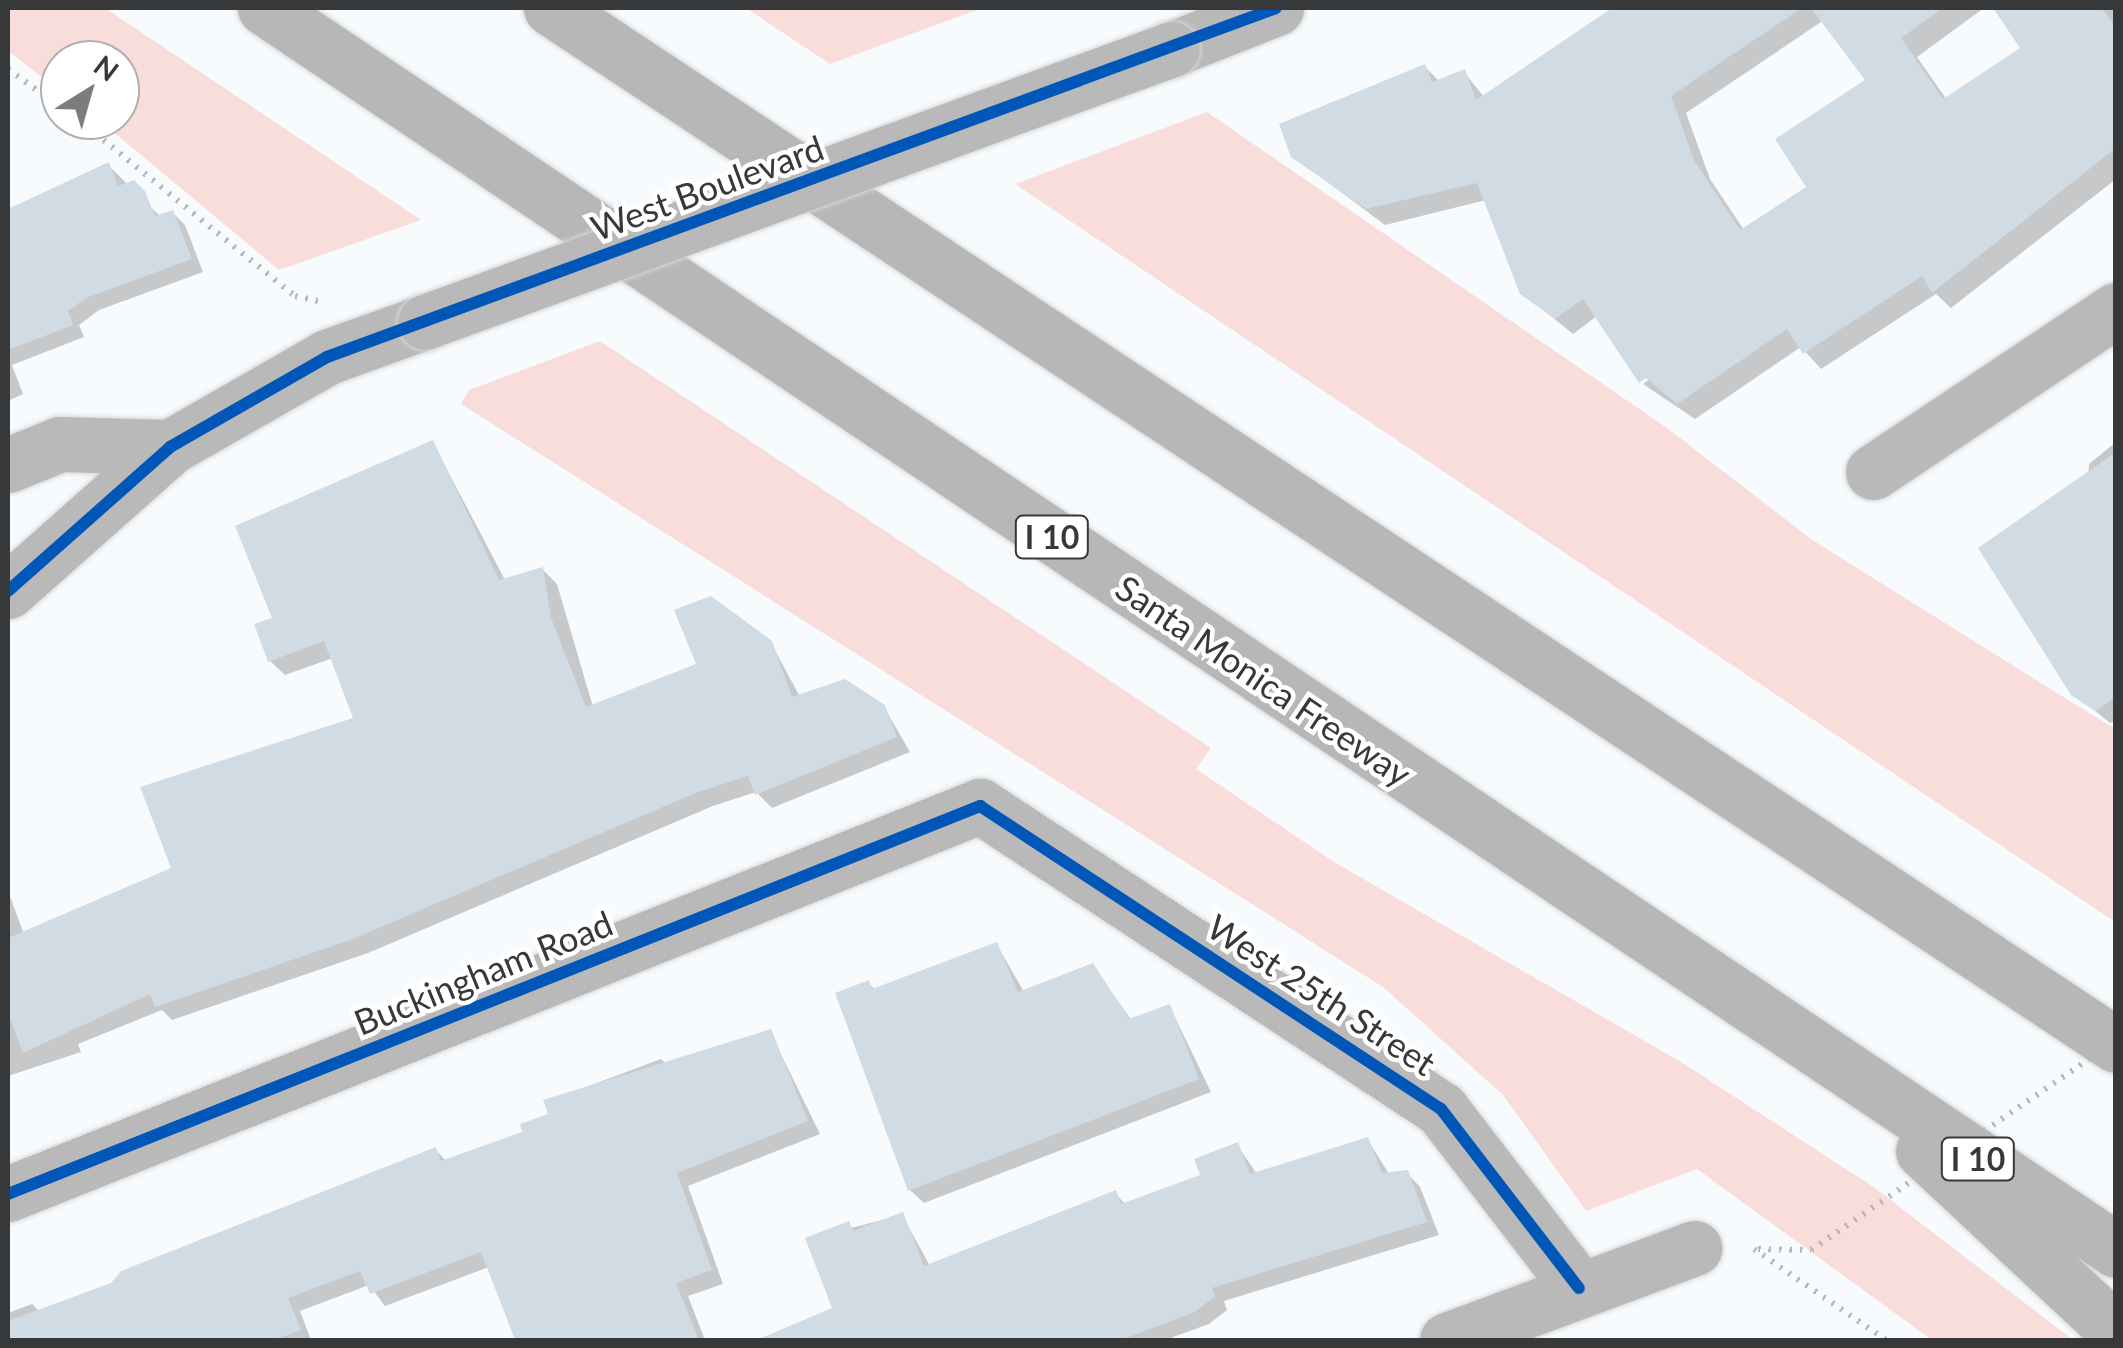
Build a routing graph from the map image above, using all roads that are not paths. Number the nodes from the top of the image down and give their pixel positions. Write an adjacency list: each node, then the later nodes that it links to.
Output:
1 (265, 8): 11 (highway, Santa Monica Freeway / I 10)
2 (551, 8): 10 (highway)
3 (1276, 8): 5 (street, West Boulevard, bridge)
4 (2116, 310): 7 (street)
5 (170, 447): 6 (street); 8 (street)
6 (8, 464)
7 (1873, 472)
8 (8, 590)
9 (980, 806): 12 (street, Buckingham Road); 15 (street, West 25th Street)
10 (2116, 1042)
11 (1840, 1067): 14 (highway, Santa Monica Freeway / I 10); 16 (highway)
12 (8, 1194)
13 (1694, 1248): 15 (street)
14 (2116, 1250)
15 (1580, 1288): 17 (street)
16 (2116, 1331)
17 (1448, 1340)

